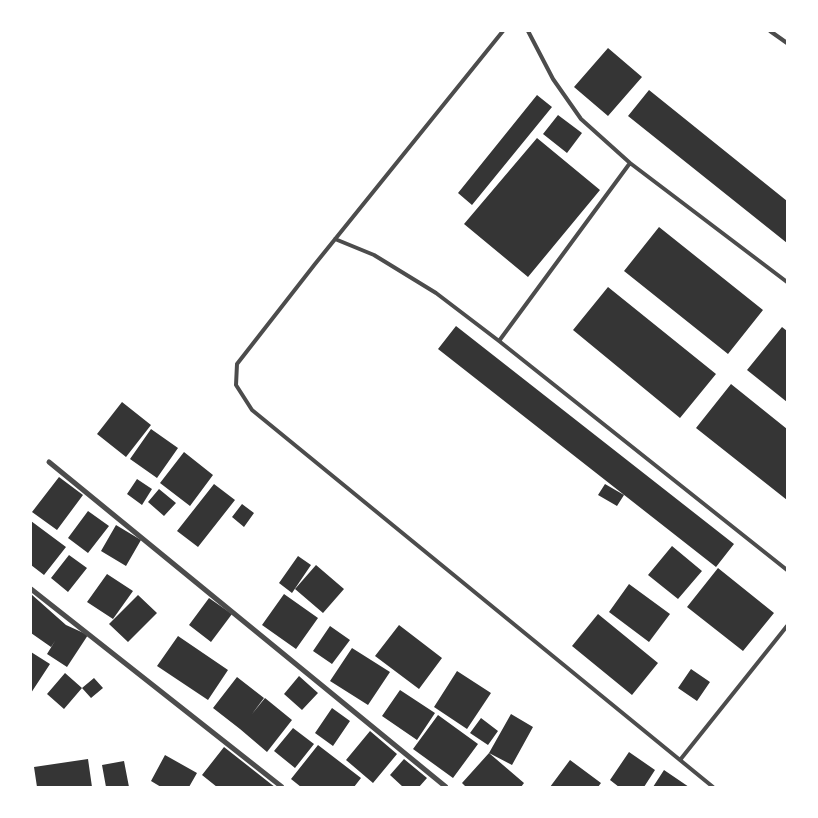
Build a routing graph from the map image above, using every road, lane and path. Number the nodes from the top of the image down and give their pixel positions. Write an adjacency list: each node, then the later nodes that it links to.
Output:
1 (503, 31): 6 (lane)
2 (528, 31): 5 (lane)
3 (770, 31): 4 (lane)
4 (787, 43)
5 (630, 163): 7 (lane); 8 (lane)
6 (336, 239): 8 (lane); 13 (lane)
7 (787, 282)
8 (499, 341): 10 (lane)
9 (49, 462): 15 (street)
10 (787, 570)
11 (31, 589): 14 (street)
12 (787, 626): 13 (lane)
13 (680, 760): 16 (lane)
14 (282, 787)
15 (446, 787)
16 (713, 787)

